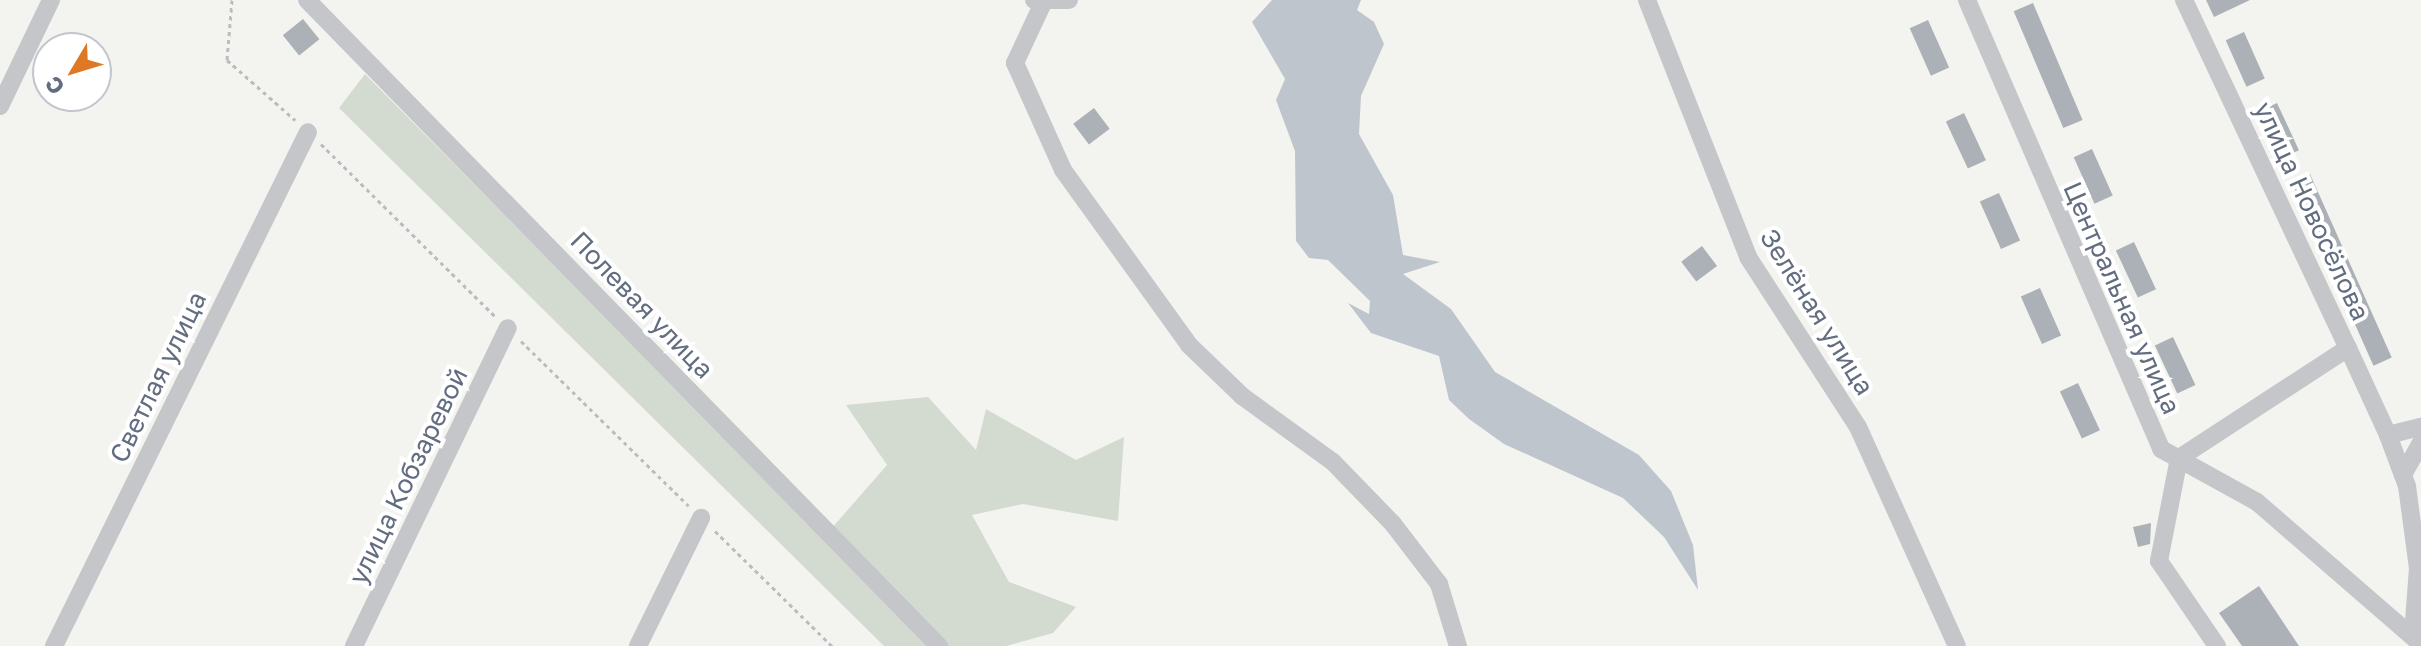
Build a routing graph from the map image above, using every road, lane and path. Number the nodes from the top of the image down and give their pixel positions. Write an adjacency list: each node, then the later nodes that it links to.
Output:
1 (51, 0): 9 (street)
2 (232, 0): 10 (path)
3 (307, 0): 24 (street, Полевая улица)
4 (1069, 0): 8 (street)
5 (1647, 0): 26 (street, Зелёная улица)
6 (1967, 0): 16 (street, Центральная улица)
7 (2184, 0): 12 (street, улица Новосёлова)
8 (1038, 3): 25 (street)
9 (0, 106)
10 (308, 132): 11 (path); 20 (street, Светлая улица)
11 (508, 328): 18 (path); 21 (street, улица Кобзаревой)
12 (2348, 348): 14 (street); 16 (street, улица Новосёлова)
13 (2421, 427): 14 (street)
14 (2388, 435): 17 (street)
15 (2421, 443): 17 (street)
16 (2179, 458): 19 (street, Центральная улица); 27 (street)
17 (2403, 475): 19 (street)
18 (701, 518): 22 (street); 23 (path)
19 (2417, 640)
20 (54, 646)
21 (354, 646)
22 (638, 646)
23 (832, 646)
24 (939, 646)
25 (1458, 646)
26 (1957, 646)
27 (2217, 646)

